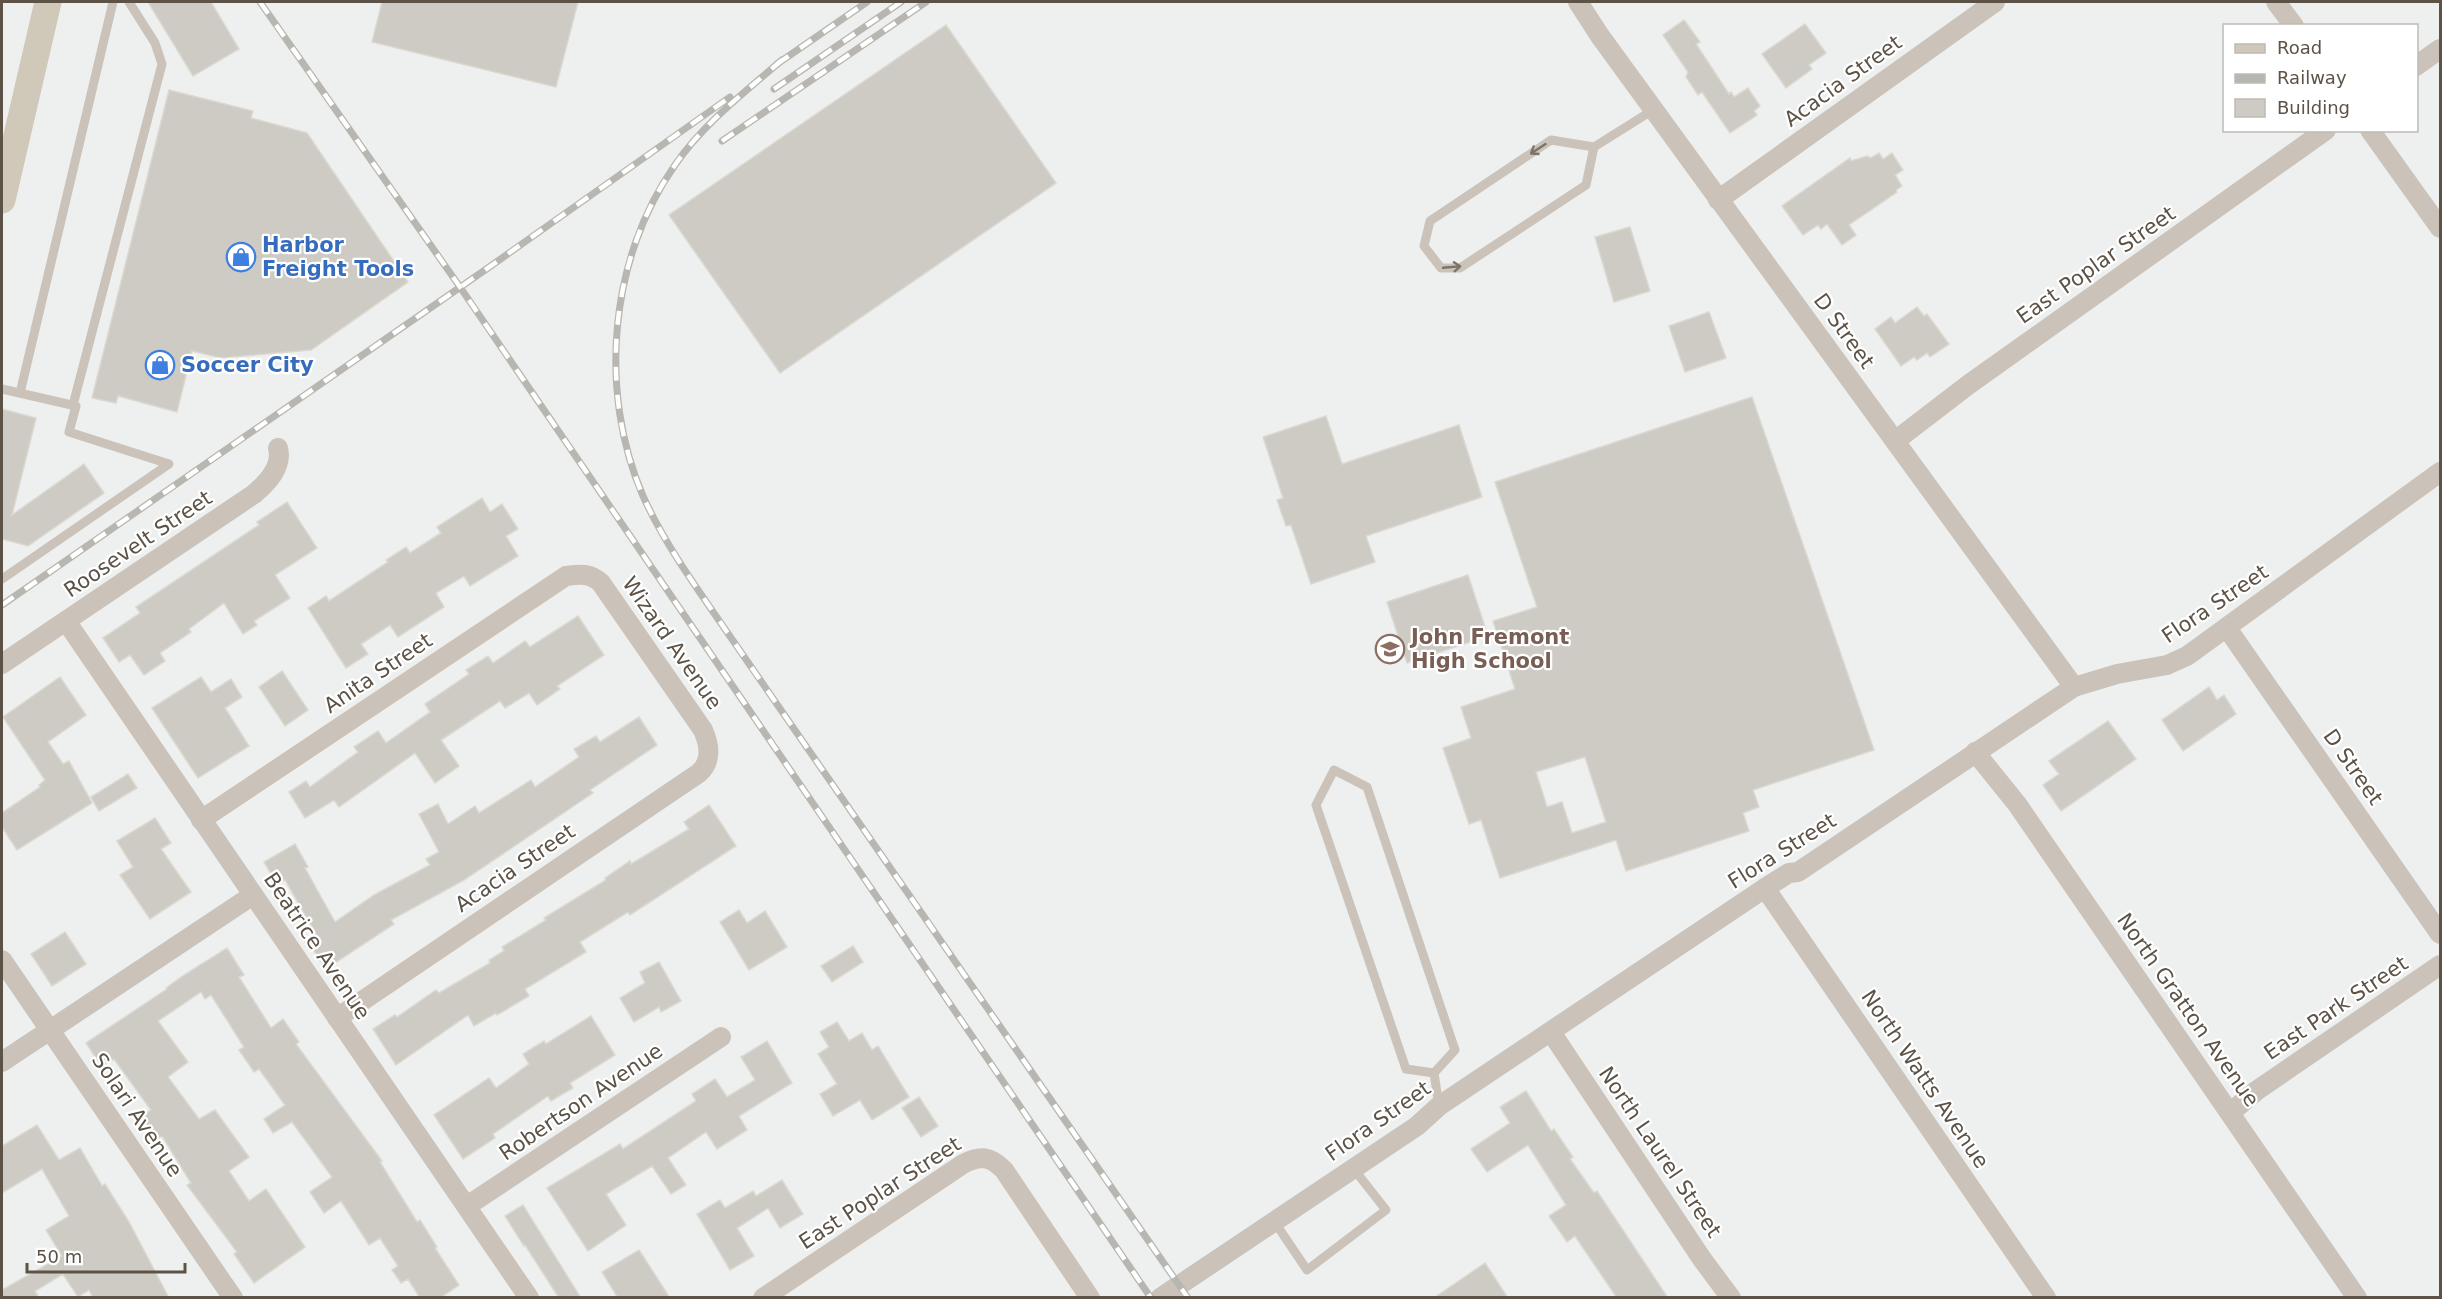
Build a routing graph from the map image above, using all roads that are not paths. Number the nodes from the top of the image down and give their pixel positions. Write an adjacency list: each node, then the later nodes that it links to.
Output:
1 (48, 2): 14 (main road)
2 (113, 2): 18 (lane)
3 (129, 2): 19 (lane)
4 (1580, 2): 10 (street, D Street)
5 (1995, 2): 15 (street, Acacia Street)
6 (2276, 2): 7 (street)
7 (2292, 24)
8 (2440, 49): 9 (street)
9 (2418, 65)
10 (1653, 110): 13 (lane); 15 (street, D Street)
11 (2323, 132): 20 (street, East Poplar Street)
12 (2371, 132): 16 (street)
13 (1593, 147): 13 (lane, one-way to 13)
14 (3, 186)
15 (1718, 200): 20 (street, D Street)
16 (2440, 228)
17 (2, 389): 18 (lane)
18 (20, 393): 19 (lane)
19 (73, 405): 24 (lane)
20 (1895, 441): 28 (street, D Street)
21 (278, 448): 25 (street, Roosevelt Street)
22 (2440, 472): 26 (street, Flora Street)
23 (584, 573): 29 (street, Wizard Avenue); 31 (street, Anita Street)
24 (2, 579)
25 (66, 621): 27 (street, Roosevelt Street); 31 (street, Beatrice Avenue)
26 (2227, 628): 28 (street, Flora Street); 34 (street, D Street)
27 (2, 664)
28 (2074, 687): 30 (street, Flora Street)
29 (709, 750): 37 (street, Acacia Street)
30 (1976, 752): 32 (street, Flora Street); 44 (street, North Gratton Avenue)
31 (201, 820): 33 (street, Beatrice Avenue)
32 (1765, 888): 39 (street, Flora Street); 54 (street, North Watts Avenue)
33 (253, 895): 37 (street, Beatrice Avenue); 38 (street)
34 (2440, 933)
35 (2, 960): 38 (street, Solari Avenue)
36 (2440, 965): 44 (street, East Park Street)
37 (337, 1018): 46 (street, Beatrice Avenue)
38 (50, 1030): 41 (street); 48 (street, Solari Avenue)
39 (1551, 1032): 43 (street, Flora Street); 53 (street, North Laurel Street)
40 (722, 1037): 46 (street, Robertson Avenue)
41 (2, 1062)
42 (1434, 1073): 42 (lane); 43 (lane)
43 (1439, 1106): 45 (street, Flora Street)
44 (2229, 1113): 55 (street, North Gratton Avenue)
45 (1353, 1168): 47 (street, Flora Street); 47 (lane)
46 (467, 1206): 49 (street, Beatrice Avenue)
47 (1274, 1221): 52 (street, Flora Street)
48 (233, 1298)
49 (529, 1298)
50 (763, 1298): 51 (street, East Poplar Street)
51 (1090, 1298)
52 (1160, 1298)
53 (1731, 1298)
54 (2046, 1298)
55 (2357, 1298)

